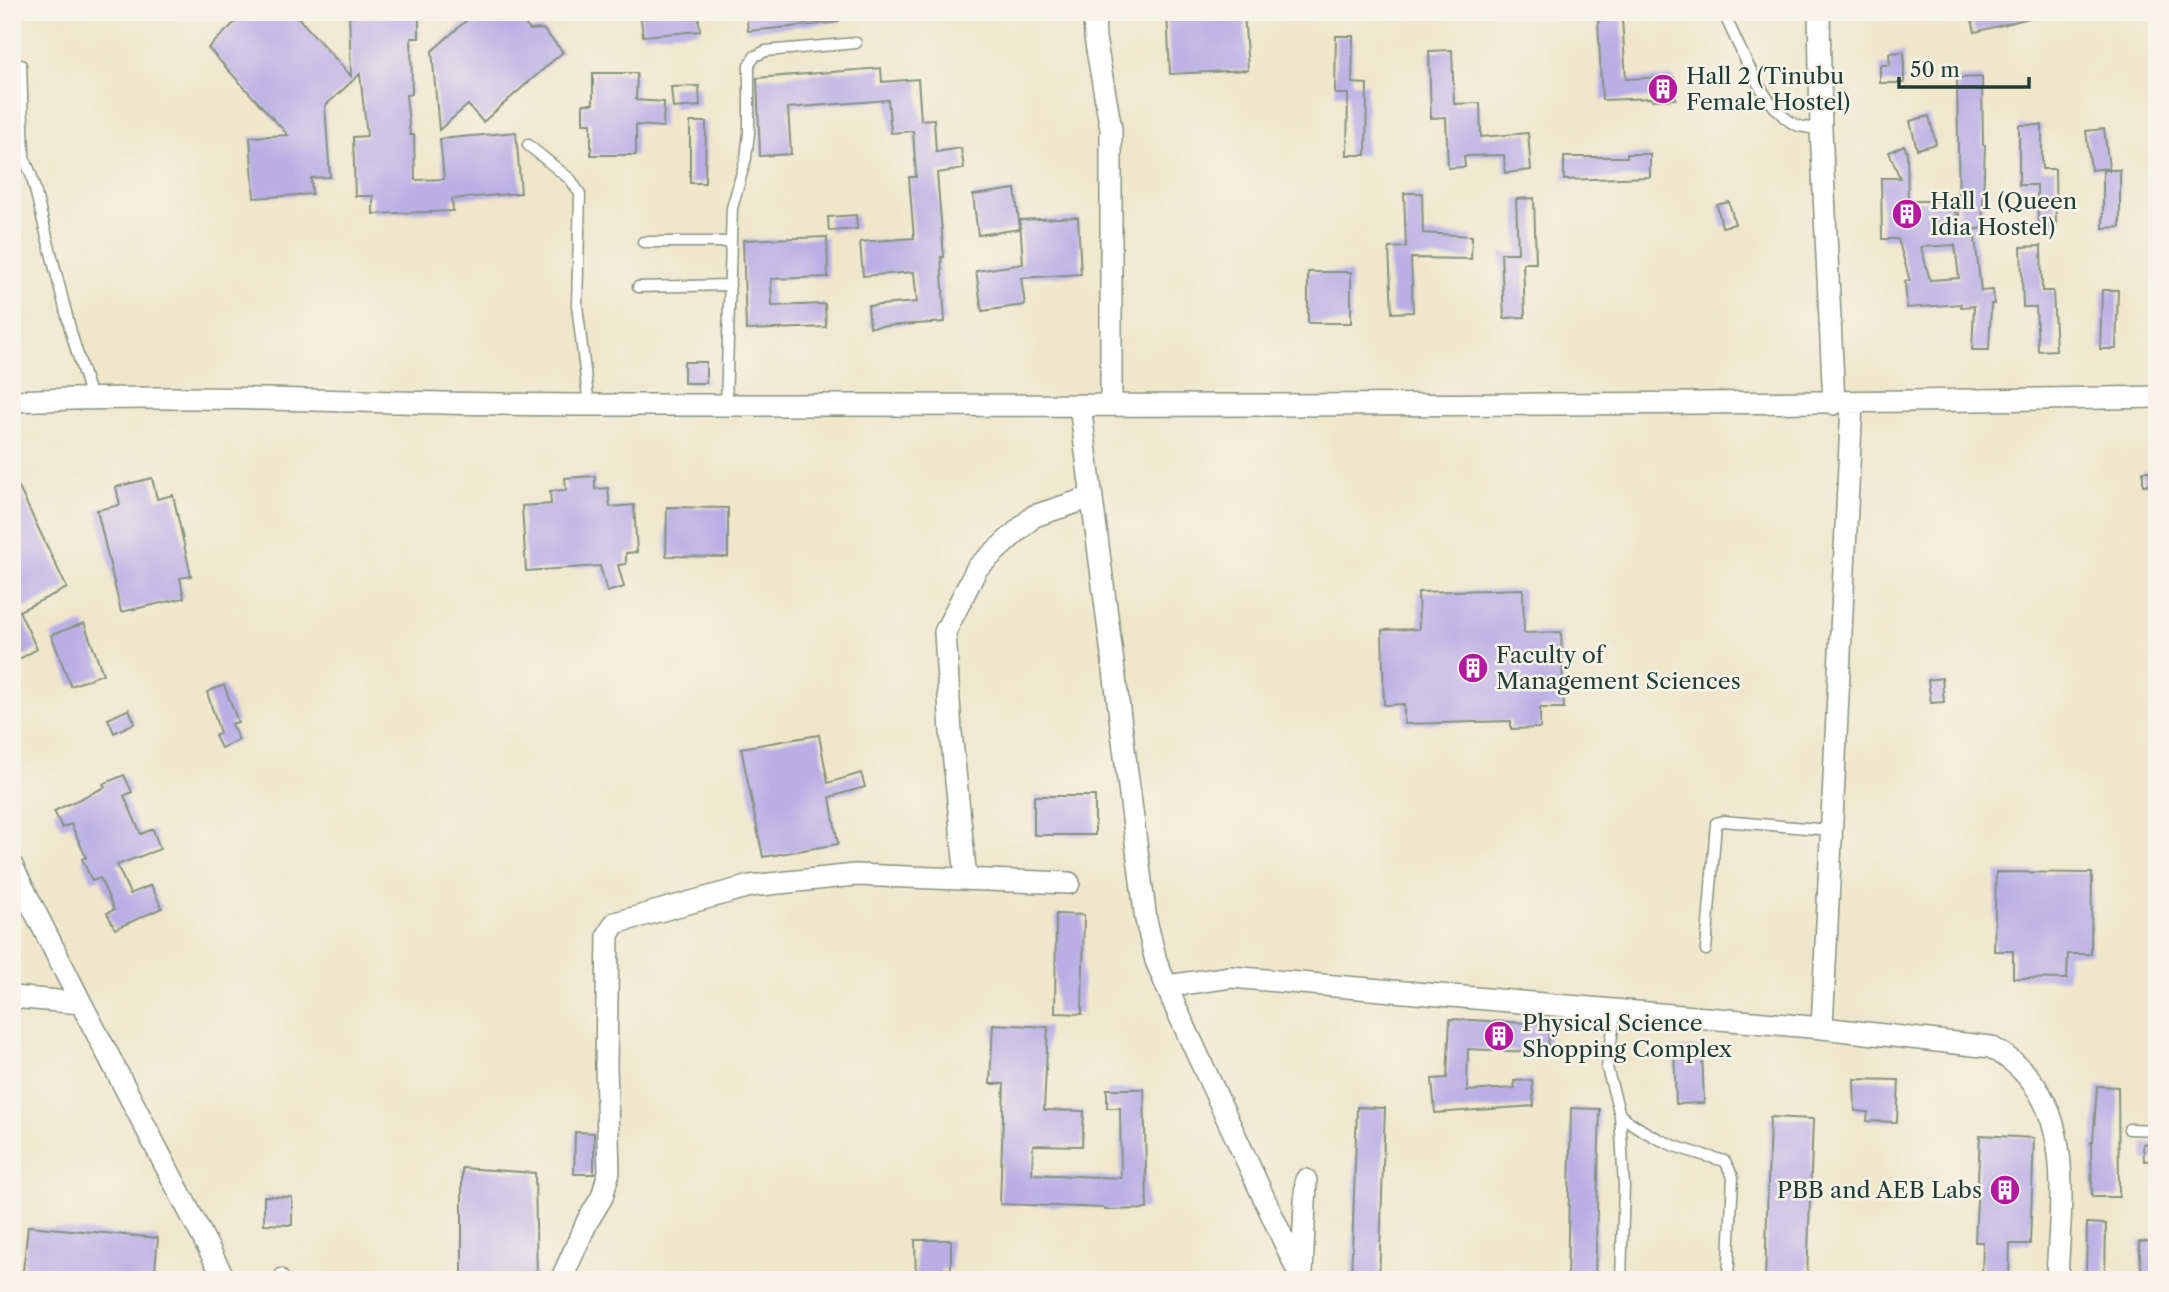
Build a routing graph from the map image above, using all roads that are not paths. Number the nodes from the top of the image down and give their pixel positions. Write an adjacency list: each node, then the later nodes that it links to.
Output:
1 (1094, 12): 19 (street)
2 (1723, 12): 6 (lane)
3 (1819, 12): 6 (street)
4 (856, 43): 9 (lane)
5 (21, 65): 13 (lane)
6 (1821, 130): 15 (street)
7 (528, 145): 16 (lane)
8 (643, 242): 9 (lane)
9 (732, 242): 10 (lane)
10 (730, 285): 11 (lane); 17 (lane)
11 (638, 287)
12 (2157, 397): 15 (street)
13 (91, 398): 14 (street); 16 (street)
14 (12, 401)
15 (1843, 403): 19 (street); 21 (street)
16 (589, 405): 17 (street)
17 (726, 405): 18 (street)
18 (1080, 405): 19 (street); 20 (street)
19 (1111, 405)
20 (1092, 497): 23 (street); 26 (street)
21 (1831, 830): 25 (lane); 30 (street)
22 (12, 866): 28 (street)
23 (966, 878): 24 (street); 36 (street)
24 (1069, 883)
25 (1706, 950)
26 (1167, 986): 29 (street); 37 (street)
27 (12, 997): 28 (street)
28 (81, 1003): 35 (street)
29 (1616, 1010): 30 (street); 31 (lane)
30 (1822, 1028): 40 (street)
31 (1620, 1115): 38 (lane); 39 (lane)
32 (2129, 1129): 33 (lane)
33 (2157, 1130)
34 (1306, 1180): 37 (street)
35 (225, 1280)
36 (561, 1280)
37 (1302, 1280)
38 (1621, 1280)
39 (1728, 1280)
40 (2057, 1280)

